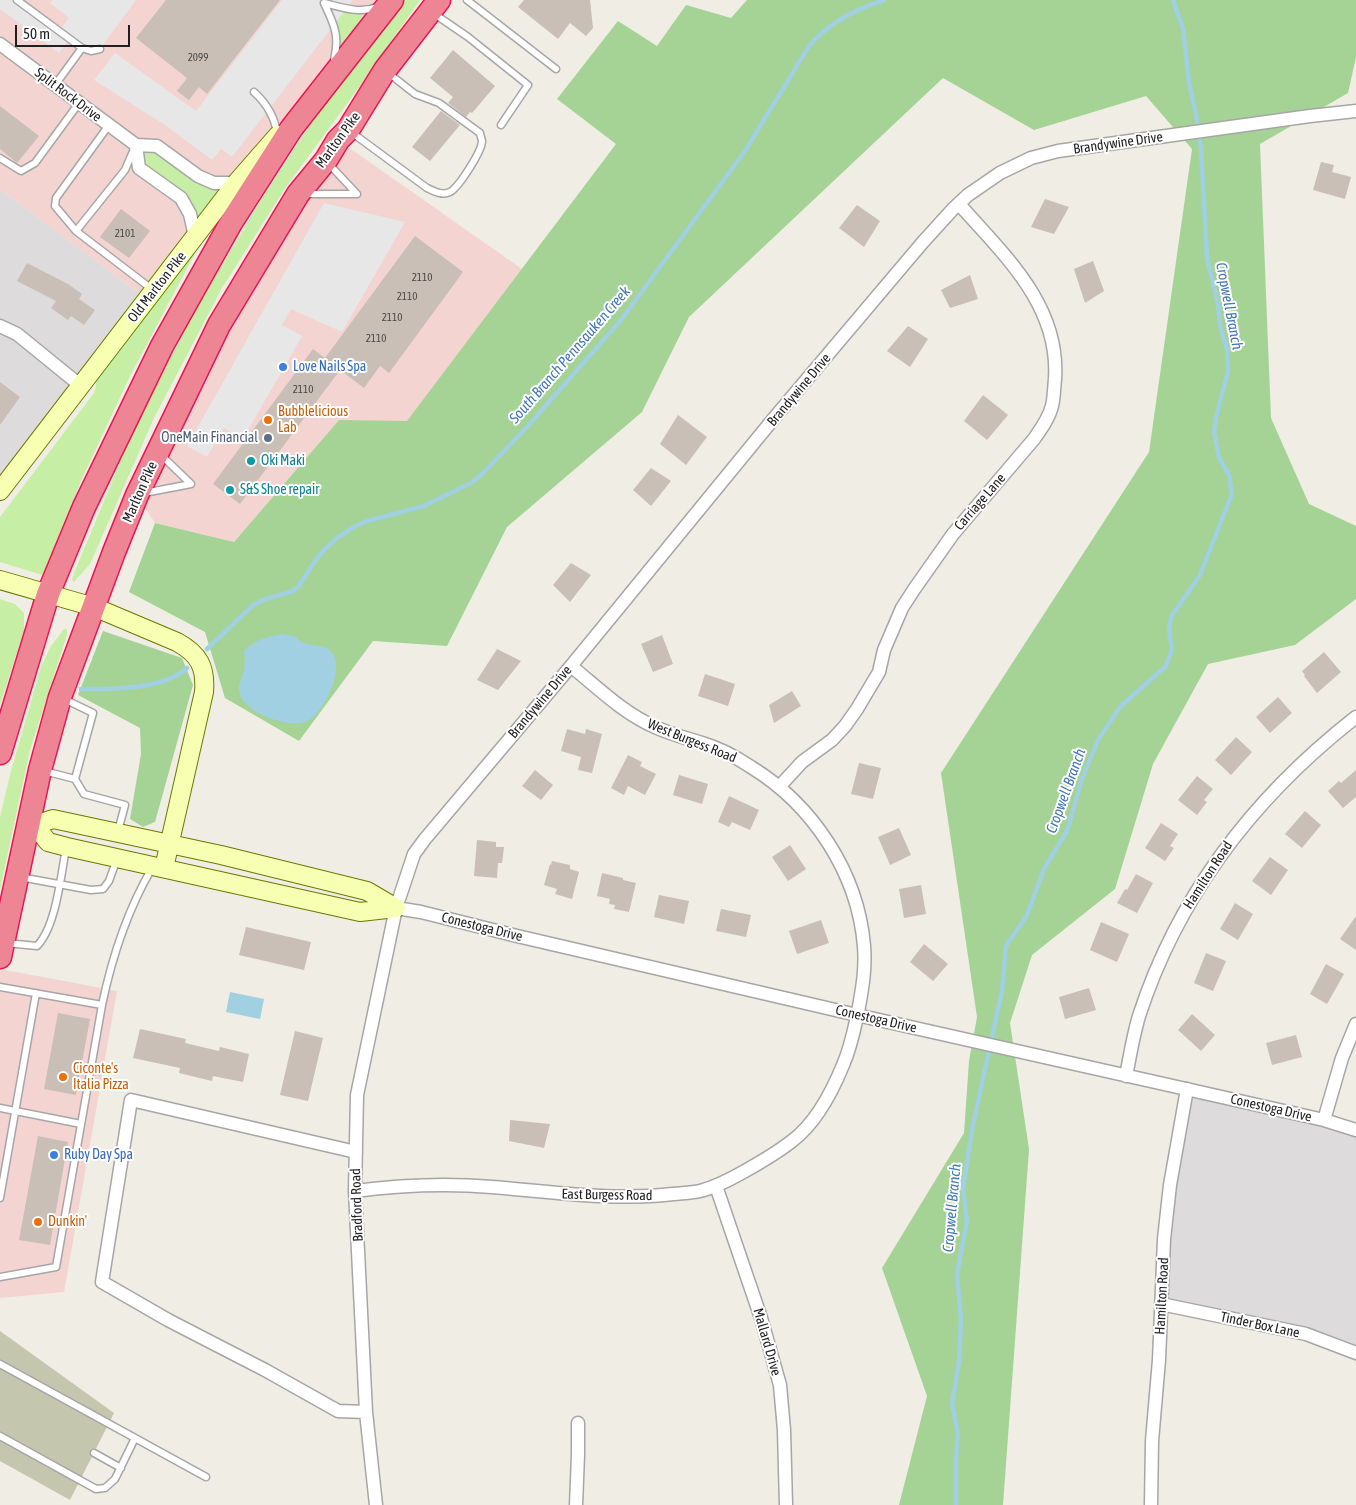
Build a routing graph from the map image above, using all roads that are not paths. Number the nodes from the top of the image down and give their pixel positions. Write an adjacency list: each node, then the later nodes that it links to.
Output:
1 (17, 0): 6 (lane)
2 (467, 0): 8 (lane)
3 (391, 1): 10 (highway); 10 (lane)
4 (434, 5): 9 (highway, Marlton Pike); 16 (lane)
5 (1, 48): 11 (street, Split Rock Drive)
6 (82, 48): 7 (lane); 11 (lane)
7 (100, 49)
8 (556, 69)
9 (385, 70): 17 (highway, Marlton Pike); 17 (lane)
10 (326, 84): 19 (highway)
11 (55, 85): 13 (street, Split Rock Drive)
12 (254, 92): 19 (lane)
13 (79, 103): 15 (street, Split Rock Drive); 20 (lane)
14 (1356, 111): 24 (street, Brandywine Drive)
15 (109, 125): 18 (street, Split Rock Drive); 25 (lane)
16 (501, 125)
17 (348, 130): 21 (highway, Marlton Pike)
18 (136, 145): 22 (street, Split Rock Drive); 25 (lane); 26 (street)
19 (276, 145): 22 (street, Old Marlton Pike); 34 (highway)
20 (0, 158)
21 (326, 160): 23 (highway, Marlton Pike); 23 (lane)
22 (236, 183): 26 (street, Old Marlton Pike)
23 (298, 194): 30 (highway, Marlton Pike)
24 (959, 204): 36 (street, Brandywine Drive); 43 (street, Carriage Lane)
25 (76, 231): 27 (lane)
26 (195, 237): 27 (street, Old Marlton Pike)
27 (154, 291): 29 (street, Old Marlton Pike)
28 (0, 326): 29 (street)
29 (81, 386): 31 (street, Old Marlton Pike)
30 (158, 452): 32 (highway, Marlton Pike); 32 (lane)
31 (0, 491)
32 (137, 495): 35 (highway, Marlton Pike)
33 (0, 580): 34 (street)
34 (48, 594): 35 (street); 39 (highway)
35 (94, 607): 37 (highway, Marlton Pike); 46 (street)
36 (571, 666): 43 (street, West Burgess Road); 52 (street, Brandywine Drive)
37 (60, 697): 41 (highway, Marlton Pike); 42 (lane)
38 (1356, 716): 59 (street, Hamilton Road)
39 (5, 721): 40 (highway)
40 (0, 753)
41 (40, 770): 42 (lane); 44 (highway, Marlton Pike)
42 (74, 780): 45 (lane)
43 (779, 787): 57 (street, West Burgess Road)
44 (31, 825): 45 (street, Conestoga Drive); 47 (street, Conestoga Drive); 50 (highway, Marlton Pike)
45 (117, 832): 46 (street, Conestoga Drive)
46 (170, 844): 49 (street); 52 (street, Conestoga Drive)
47 (67, 846): 48 (street, Conestoga Drive); 51 (lane)
48 (118, 858): 49 (street, Conestoga Drive); 51 (lane)
49 (159, 866): 52 (street, Conestoga Drive); 56 (lane)
50 (16, 876): 51 (lane); 53 (highway, Marlton Pike)
51 (59, 884): 53 (lane)
52 (396, 908): 57 (street, Conestoga Drive); 66 (street, Bradford Road)
53 (1, 950)
54 (0, 986): 55 (lane)
55 (36, 993): 56 (lane); 62 (lane)
56 (102, 1005): 64 (lane)
57 (857, 1015): 59 (street, Conestoga Drive); 67 (street, East Burgess Road)
58 (1356, 1024): 63 (street)
59 (1126, 1076): 60 (street, Conestoga Drive)
60 (1187, 1089): 63 (street, Conestoga Drive); 71 (street, Hamilton Road)
61 (0, 1108): 62 (lane)
62 (15, 1111): 64 (lane); 69 (lane)
63 (1324, 1120): 65 (street, Conestoga Drive)
64 (81, 1124): 70 (lane)
65 (1356, 1130)
66 (356, 1152): 68 (street, Bradford Road); 74 (street)
67 (716, 1186): 68 (street, East Burgess Road); 83 (street, Mallard Drive)
68 (355, 1190): 74 (street, Bradford Road)
69 (0, 1198)
70 (0, 1277)
71 (1161, 1304): 72 (street, Tinder Box Lane); 84 (street, Hamilton Road)
72 (1356, 1353)
73 (0, 1364): 77 (lane)
74 (366, 1412): 81 (street, Bradford Road)
75 (578, 1423): 82 (street)
76 (0, 1436): 79 (lane)
77 (135, 1438): 79 (lane); 80 (lane)
78 (94, 1453): 79 (lane)
79 (121, 1468)
80 (206, 1477)
81 (376, 1505)
82 (576, 1505)
83 (786, 1505)
84 (1150, 1505)

